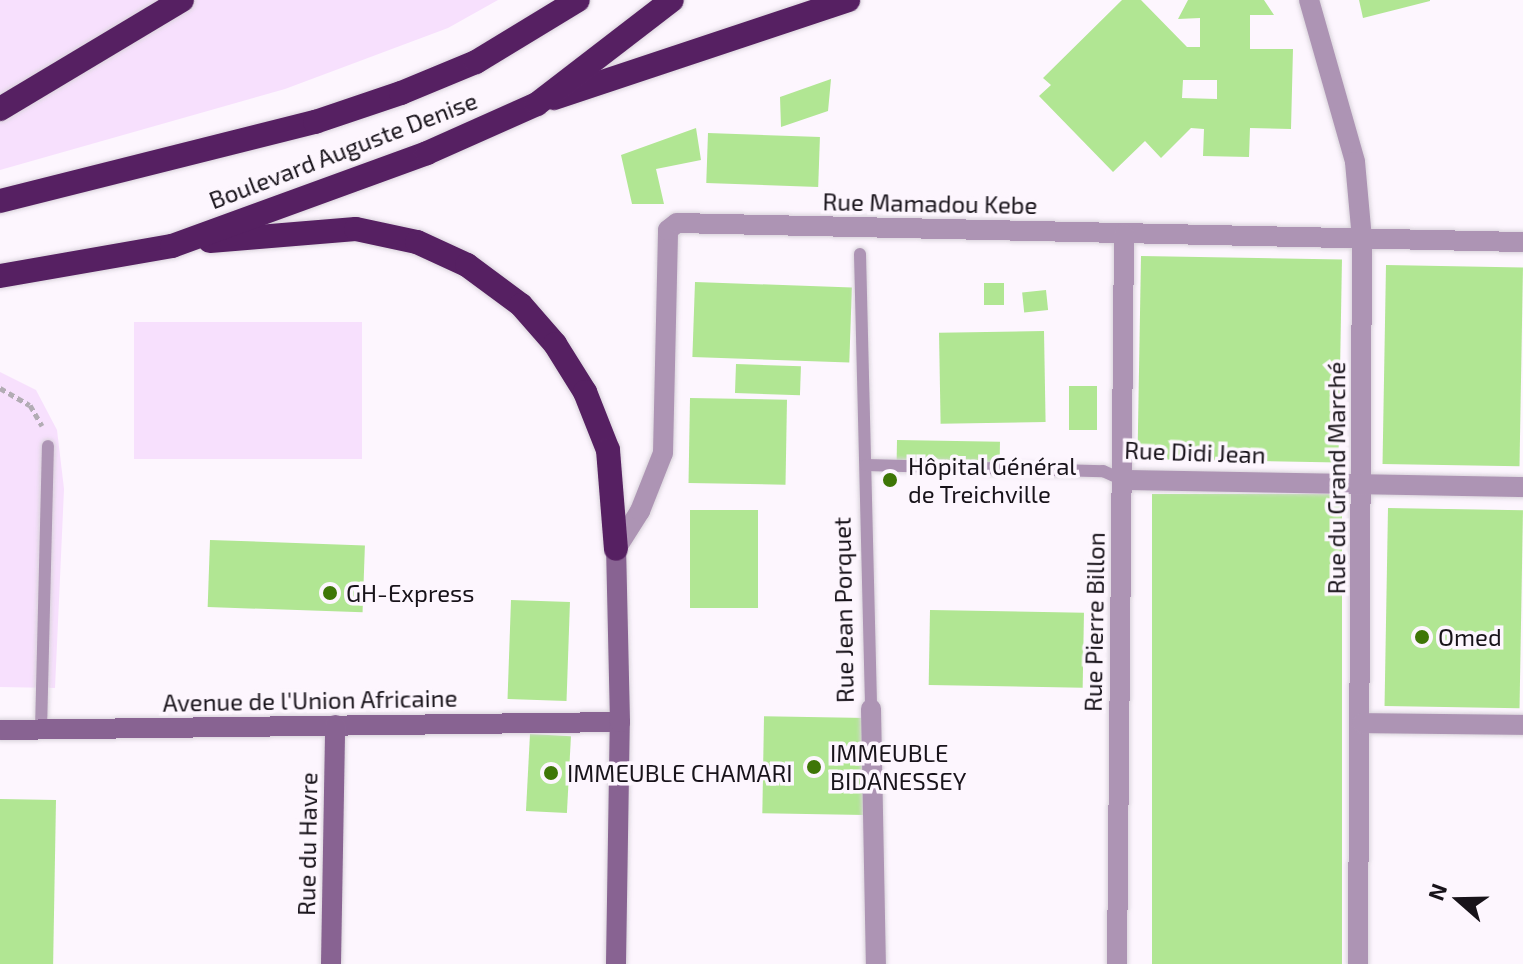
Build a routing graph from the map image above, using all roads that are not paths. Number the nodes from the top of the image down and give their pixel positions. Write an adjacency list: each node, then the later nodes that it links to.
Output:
1 (182, 0): 7 (highway)
2 (578, 0): 8 (highway, Boulevard Auguste Denise)
3 (672, 0): 6 (highway, Boulevard Auguste Denise)
4 (848, 0): 6 (highway)
5 (1309, 0): 10 (street, Rue du Grand Marché)
6 (537, 104): 12 (highway, Boulevard Auguste Denise)
7 (0, 109)
8 (0, 201)
9 (1124, 234): 10 (street, Rue Mamadou Kebe); 17 (street, Rue Pierre Billon); 20 (street, Rue Mamadou Kebe)
10 (1362, 239): 11 (street, Rue Mamadou Kebe); 18 (street, Rue du Grand Marché)
11 (1523, 242)
12 (172, 246): 14 (highway, Boulevard Auguste Denise); 20 (highway)
13 (860, 254): 16 (lane, Rue Jean Porquet)
14 (0, 276)
15 (48, 446): 27 (lane)
16 (866, 465): 17 (lane, Rue Didi Jean); 21 (lane, Rue Jean Porquet)
17 (1123, 480): 18 (street, Rue Didi Jean); 31 (street, Rue Pierre Billon)
18 (1361, 481): 19 (street, Rue Didi Jean); 23 (street, Rue du Grand Marché)
19 (1523, 487)
20 (616, 549): 22 (street)
21 (871, 709): 30 (street, Rue Jean Porquet)
22 (620, 722): 24 (street, Avenue de l'Union Africaine); 29 (street)
23 (1362, 723): 25 (street); 32 (street, Rue du Grand Marché)
24 (335, 725): 27 (street, Avenue de l'Union Africaine); 28 (street, Rue du Havre)
25 (1523, 725)
26 (0, 730): 27 (street, Avenue de l'Union Africaine)
27 (41, 730)
28 (331, 964)
29 (616, 964)
30 (876, 964)
31 (1117, 964)
32 (1358, 964)

